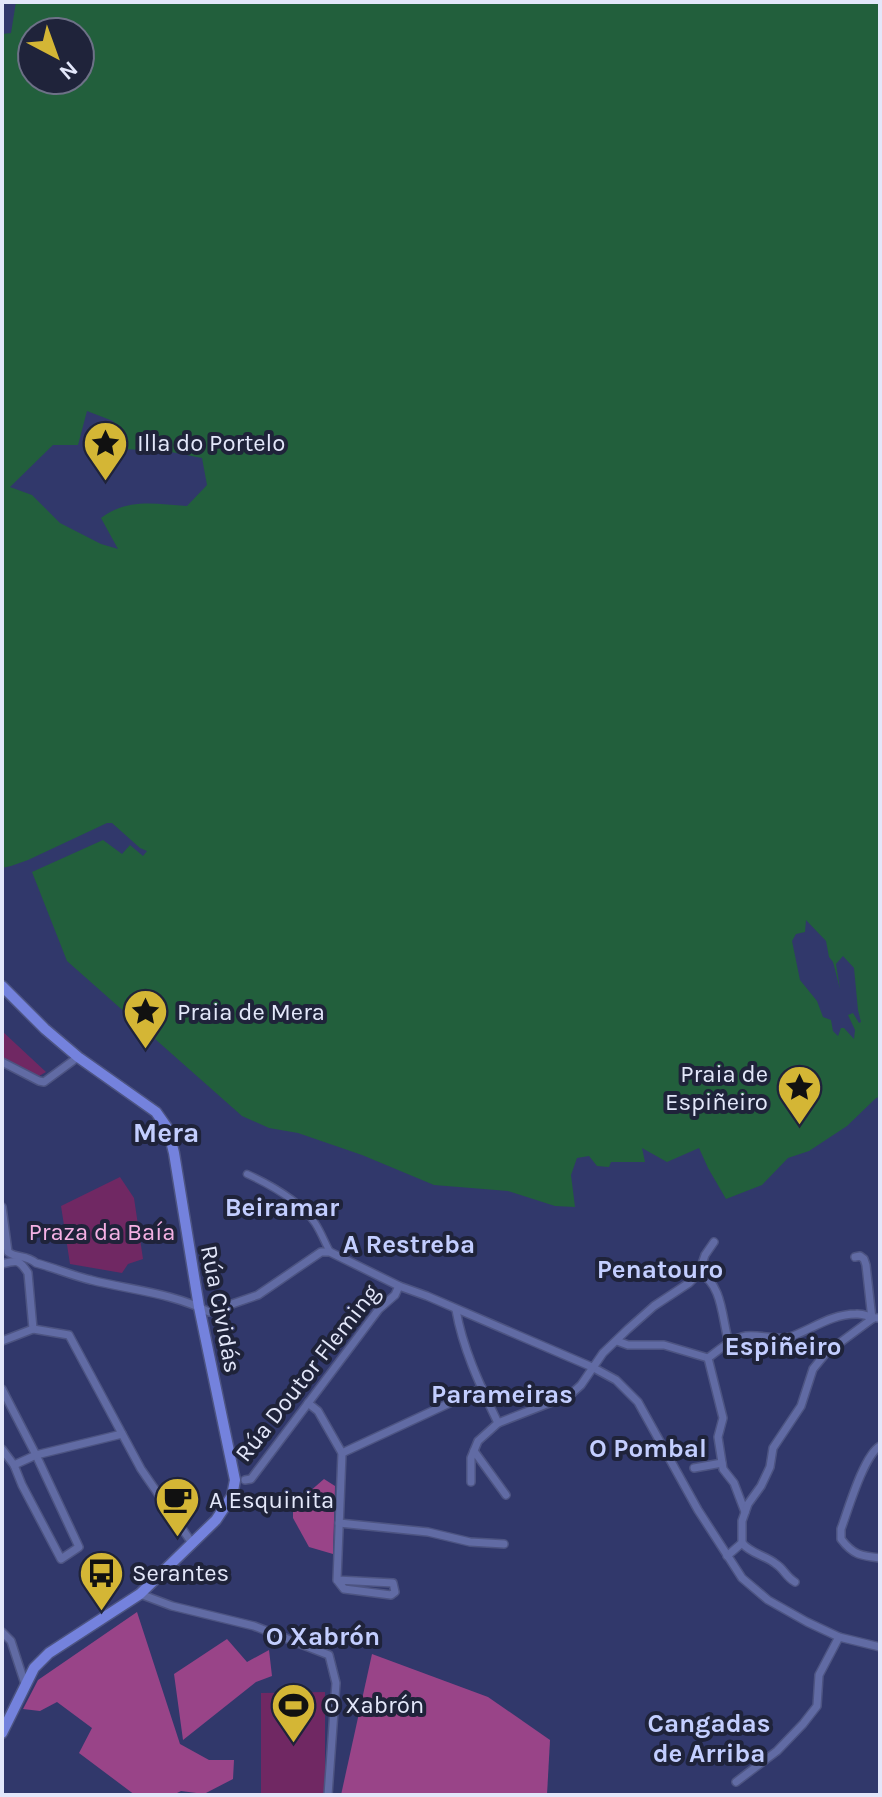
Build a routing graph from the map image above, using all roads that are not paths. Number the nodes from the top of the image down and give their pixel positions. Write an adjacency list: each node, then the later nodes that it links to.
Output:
1 (2, 986): 2 (main road)
2 (78, 1057): 3 (street); 12 (main road, Rúa Cividás)
3 (2, 1062)
4 (247, 1174): 7 (street)
5 (2, 1207): 12 (street)
6 (714, 1242): 10 (street)
7 (330, 1252): 11 (street); 12 (street)
8 (855, 1257): 14 (street)
9 (2, 1264): 15 (street)
10 (699, 1273): 17 (street); 18 (street)
11 (399, 1286): 13 (street); 23 (street, Rúa Doutor Fleming)
12 (199, 1307): 35 (main road, Rúa Cividás)
13 (456, 1310): 20 (street); 21 (street)
14 (876, 1319): 18 (street); 37 (street)
15 (33, 1329): 16 (street); 25 (street)
16 (2, 1341)
17 (617, 1341): 19 (street); 20 (street)
18 (729, 1343): 19 (street)
19 (708, 1358): 31 (street)
20 (592, 1367): 24 (street); 42 (street)
21 (482, 1388): 24 (street); 29 (street)
22 (2, 1389): 30 (street)
23 (308, 1403): 29 (street); 35 (street, Rúa Doutor Fleming)
24 (498, 1423): 28 (street)
25 (122, 1434): 30 (street); 39 (street)
26 (880, 1446): 43 (street)
27 (2, 1449): 32 (street)
28 (474, 1451): 34 (street); 36 (street)
29 (342, 1453): 38 (street)
30 (36, 1455): 32 (street); 32 (street)
31 (722, 1463): 33 (street); 37 (street)
32 (14, 1465)
33 (694, 1468)
34 (471, 1482)
35 (238, 1483): 39 (main road, Rúa Doutor Fleming)
36 (506, 1495)
37 (745, 1512): 40 (street)
38 (339, 1523): 41 (street); 44 (street)
39 (192, 1543): 46 (main road, Rúa Doutor Fleming)
40 (742, 1543): 42 (street); 45 (street)
41 (504, 1544)
42 (727, 1556): 48 (street)
43 (880, 1558)
44 (337, 1580): 44 (street)
45 (795, 1582)
46 (140, 1594): 50 (main road, Rúa Doutor Fleming); 53 (street)
47 (2, 1632): 50 (street)
48 (839, 1637): 49 (street); 52 (street)
49 (880, 1647)
50 (25, 1684): 51 (main road, Rúa Doutor Fleming)
51 (2, 1733)
52 (736, 1782)
53 (328, 1795)

